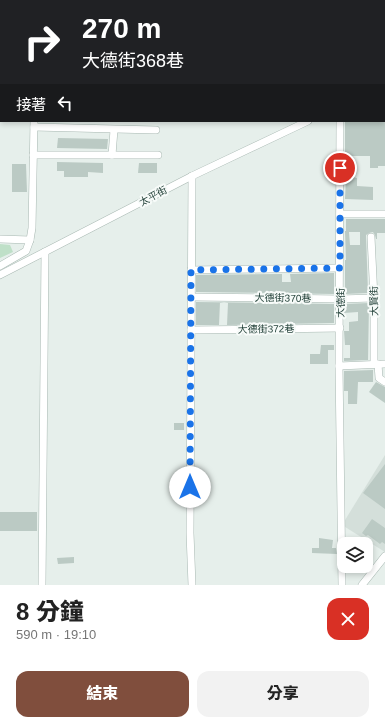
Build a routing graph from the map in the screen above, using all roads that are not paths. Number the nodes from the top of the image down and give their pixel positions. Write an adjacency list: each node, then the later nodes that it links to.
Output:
1 (306, 122): 9 (street, 太平街)
2 (340, 122): 10 (street, 大德街)
3 (34, 124): 4 (street); 6 (street)
4 (114, 130): 5 (street); 7 (street)
5 (156, 130)
6 (33, 155): 7 (street); 14 (street)
7 (112, 155): 8 (street)
8 (158, 155)
9 (192, 176): 15 (street, 太平街); 18 (street)
10 (340, 214): 11 (street); 17 (street, 大德街)
11 (385, 214)
12 (372, 237): 21 (street, 大賢街)
13 (0, 239): 14 (street)
14 (30, 240): 16 (street)
15 (45, 252): 19 (street, 太平街); 29 (street)
16 (0, 266)
17 (340, 268): 18 (street); 22 (street, 大德街)
18 (191, 270): 20 (street)
19 (0, 275)
20 (192, 297): 22 (street, 大德街370巷); 24 (street)
21 (374, 298): 22 (street, 大德街370巷); 25 (street, 大賢街)
22 (339, 299): 23 (street, 大德街)
23 (340, 328): 24 (street, 大德街372巷); 26 (street, 大德街)
24 (192, 330): 30 (street)
25 (379, 364): 26 (street); 27 (street, 大賢街)
26 (339, 366): 31 (street, 大德街)
27 (385, 382)
28 (385, 556): 32 (street)
29 (42, 585)
30 (192, 585)
31 (342, 585)
32 (362, 585)

